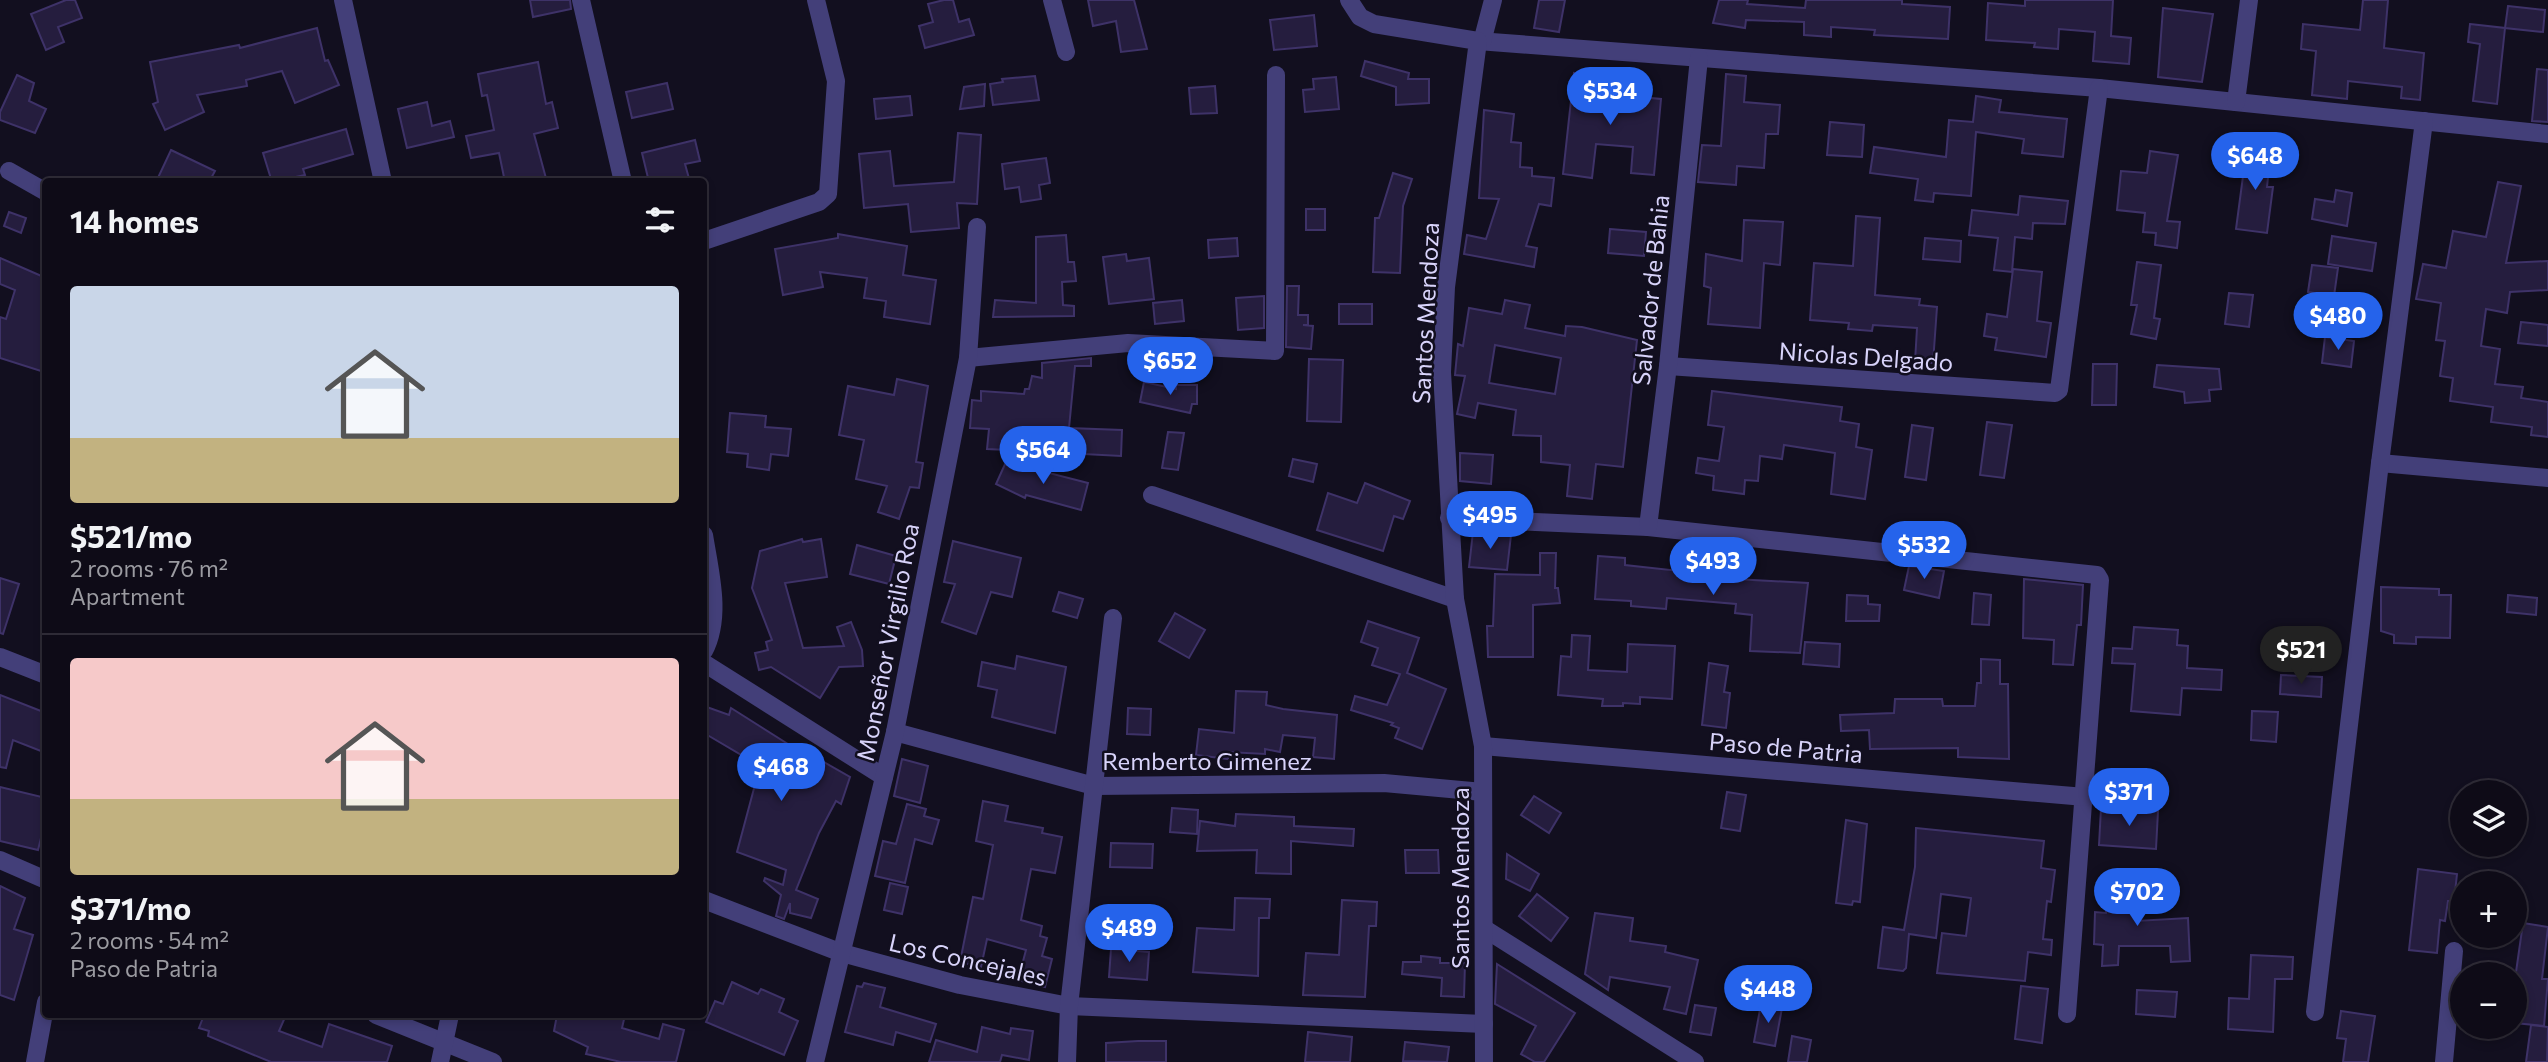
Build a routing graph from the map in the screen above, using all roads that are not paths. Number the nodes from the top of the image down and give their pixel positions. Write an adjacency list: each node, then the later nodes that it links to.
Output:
1 (343, 0): 17 (street)
2 (581, 0): 18 (street)
3 (816, 0): 21 (street)
4 (1052, 0): 9 (street)
5 (1349, 0): 8 (street)
6 (1493, 0): 8 (street, Santos Mendoza)
7 (2249, 0): 13 (street)
8 (1480, 41): 10 (street); 27 (street, Santos Mendoza)
9 (1066, 52)
10 (1699, 58): 12 (street); 23 (street, Salvador de Bahia)
11 (1276, 75): 22 (street)
12 (2099, 88): 13 (street); 23 (street, Nicolas Delgado)
13 (2235, 102): 14 (street)
14 (2424, 121): 15 (street); 24 (street)
15 (2548, 134)
16 (9, 171): 19 (street)
17 (382, 178)
18 (622, 178)
19 (42, 190)
20 (977, 227): 22 (street, Monseñor Virgilio Roa)
21 (707, 241)
22 (968, 358): 36 (street, Monseñor Virgilio Roa)
23 (1668, 366): 28 (street, Salvador de Bahia)
24 (2380, 463): 25 (street); 49 (street)
25 (2548, 478)
26 (1152, 495): 30 (street)
27 (1449, 518): 28 (street); 30 (street, Santos Mendoza)
28 (1648, 527): 41 (street)
29 (707, 559): 32 (street)
30 (1455, 599): 37 (street, Santos Mendoza)
31 (1112, 618): 39 (street, Los Concejales)
32 (707, 645)
33 (0, 657): 35 (street)
34 (707, 665): 38 (street)
35 (42, 673)
36 (895, 732): 38 (street, Monseñor Virgilio Roa); 39 (street, Remberto Gimenez)
37 (1483, 746): 40 (street, Santos Mendoza); 41 (street, Paso de Patria)
38 (884, 777): 47 (street, Monseñor Virgilio Roa)
39 (1094, 786): 40 (street, Remberto Gimenez); 48 (street, Los Concejales)
40 (1483, 792): 45 (street, Santos Mendoza)
41 (2085, 797): 50 (street)
42 (0, 860): 43 (street)
43 (42, 878)
44 (707, 901): 47 (street, Los Concejales)
45 (1485, 929): 54 (street, Santos Mendoza); 62 (street)
46 (2454, 951): 63 (street)
47 (842, 953): 48 (street, Los Concejales); 59 (street, Monseñor Virgilio Roa)
48 (1069, 1006): 54 (street, Los Concejales); 60 (street, Los Concejales)
49 (2315, 1012)
50 (2067, 1014)
51 (43, 1018): 56 (street)
52 (383, 1018): 55 (street)
53 (449, 1018): 55 (street)
54 (1484, 1024): 61 (street, Santos Mendoza)
55 (444, 1043): 57 (street); 58 (street)
56 (35, 1062)
57 (440, 1062)
58 (493, 1062)
59 (816, 1062)
60 (1068, 1062)
61 (1484, 1062)
62 (1695, 1062)
63 (2444, 1062)

